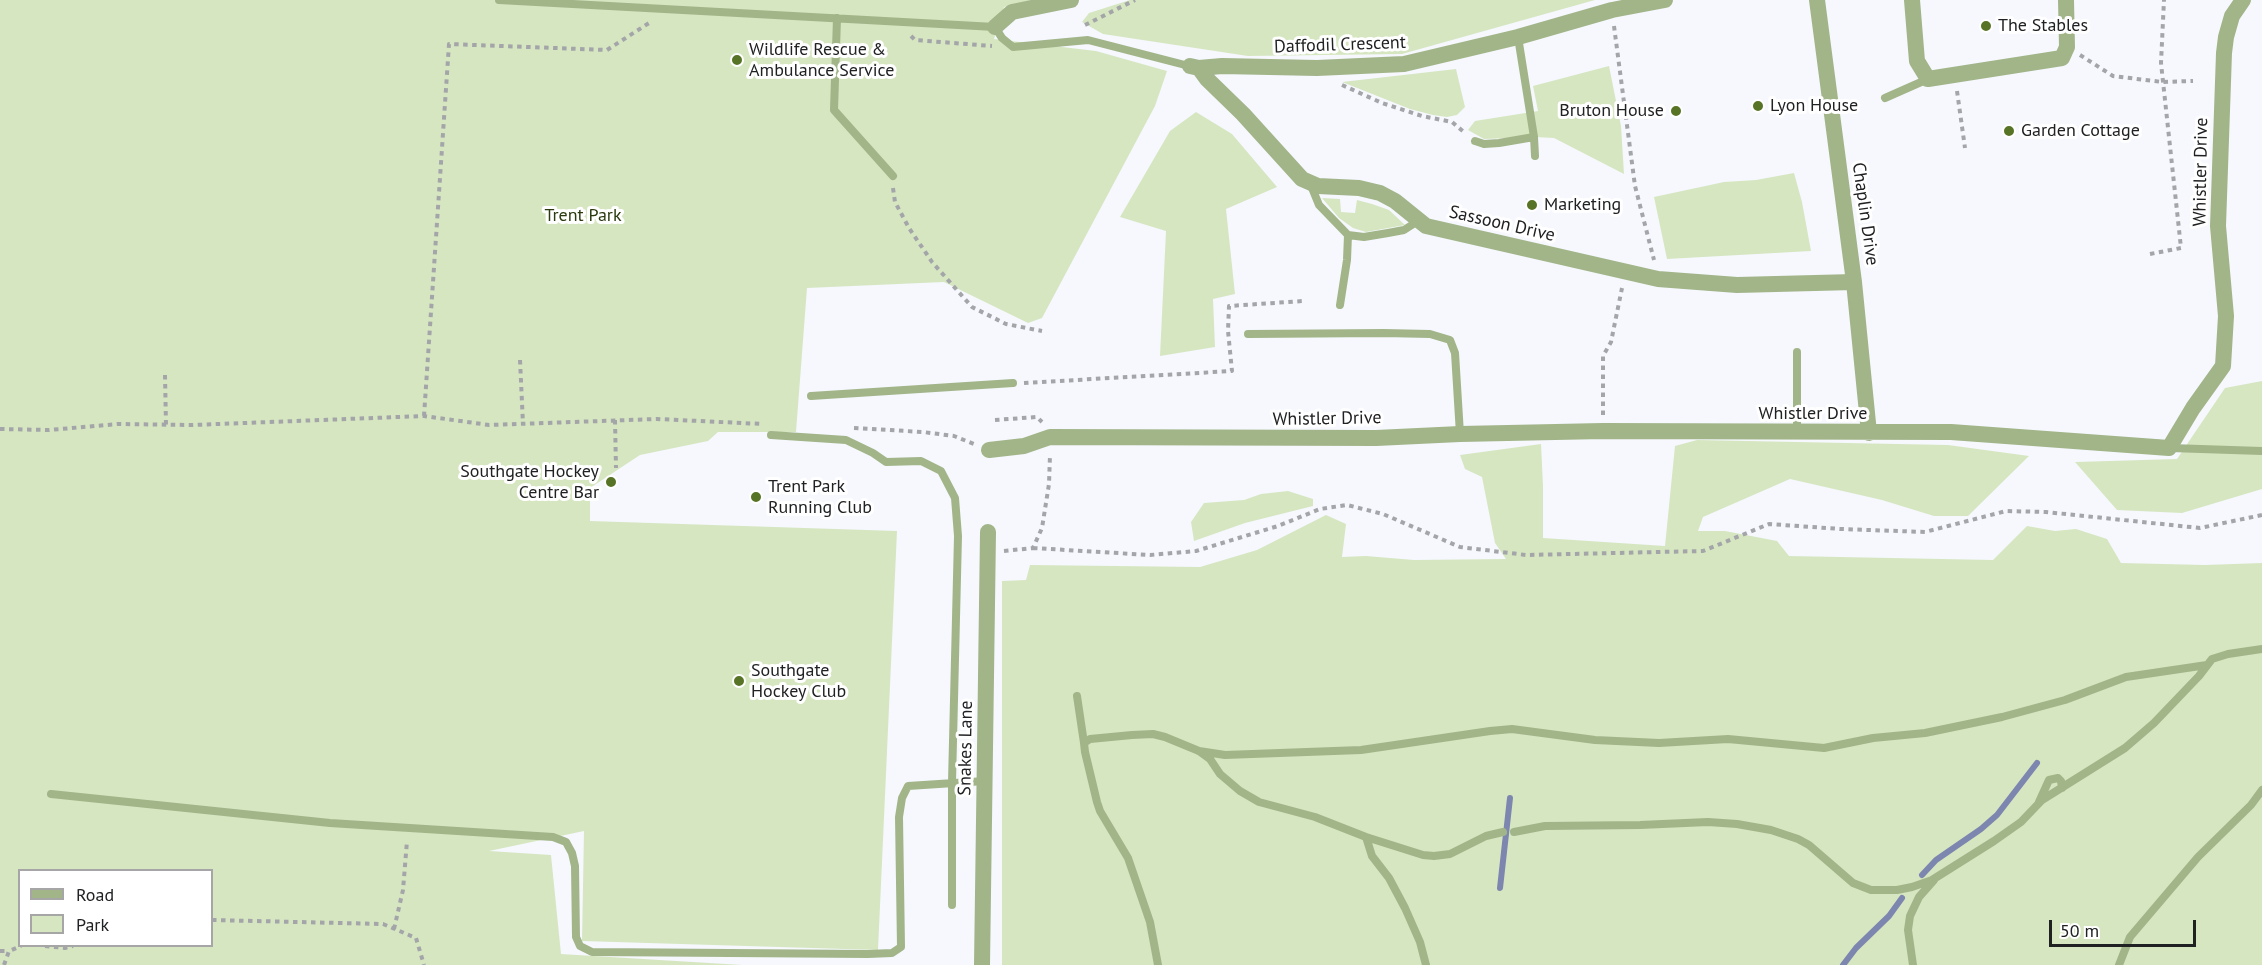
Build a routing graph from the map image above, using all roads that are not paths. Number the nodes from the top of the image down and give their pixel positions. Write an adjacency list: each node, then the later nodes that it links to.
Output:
1 (499, 0): 8 (lane)
2 (1071, 0): 9 (street)
3 (1665, 0): 10 (street, Daffodil Crescent)
4 (1817, 0): 21 (street, Chaplin Drive)
5 (1912, 0): 12 (street)
6 (2066, 0): 12 (street)
7 (2243, 0): 31 (street, Whistler Drive)
8 (837, 18): 9 (lane); 17 (lane)
9 (995, 27): 11 (lane)
10 (1518, 37): 11 (street, Daffodil Crescent); 14 (lane)
11 (1194, 67): 18 (street)
12 (1928, 80): 13 (lane)
13 (1885, 98)
14 (1534, 136): 15 (lane); 16 (lane)
15 (1475, 141)
16 (1535, 156)
17 (892, 176)
18 (1310, 183): 19 (street, Sassoon Drive); 20 (lane)
19 (1418, 220): 20 (lane); 21 (street, Sassoon Drive)
20 (1348, 234): 22 (lane)
21 (1854, 282): 28 (street, Chaplin Drive)
22 (1340, 305)
23 (1248, 334): 29 (lane)
24 (1797, 352): 27 (lane)
25 (1013, 383): 26 (lane)
26 (811, 396)
27 (1797, 433): 28 (street, Whistler Drive); 29 (street, Whistler Drive)
28 (1869, 433): 31 (street, Whistler Drive)
29 (1460, 434): 32 (street, Whistler Drive)
30 (771, 435): 41 (lane)
31 (2169, 448): 33 (lane)
32 (989, 450)
33 (2262, 451)
34 (988, 532): 40 (street, Snakes Lane)
35 (2262, 649): 36 (lane)
36 (2207, 665): 39 (lane); 42 (lane)
37 (1077, 696): 38 (lane)
38 (1084, 743): 39 (lane); 52 (lane)
39 (1199, 751): 48 (lane)
40 (985, 781): 41 (lane); 51 (street, Snakes Lane)
41 (952, 782): 44 (lane); 50 (lane)
42 (2062, 788): 45 (lane); 45 (lane)
43 (2262, 790): 55 (lane)
44 (51, 794)
45 (2037, 805): 49 (lane)
46 (1503, 832): 48 (lane)
47 (1514, 832): 49 (lane)
48 (1366, 837): 53 (lane)
49 (1936, 877): 54 (lane)
50 (952, 905)
51 (982, 965)
52 (1158, 965)
53 (1426, 965)
54 (1913, 965)
55 (2119, 965)

